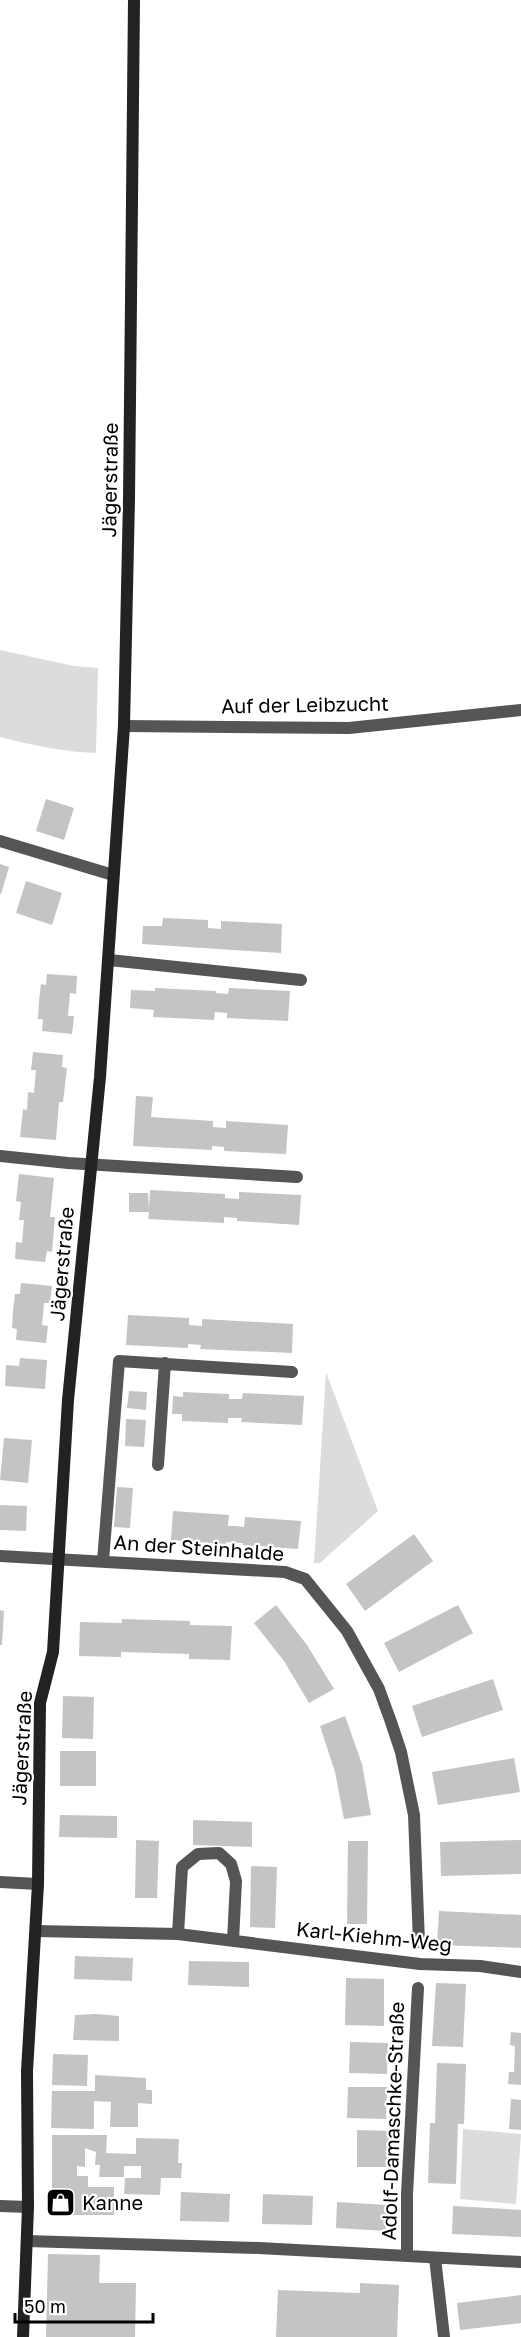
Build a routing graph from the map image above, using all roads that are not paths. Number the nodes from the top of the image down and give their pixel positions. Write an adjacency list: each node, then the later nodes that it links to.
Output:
1 (134, 0): 3 (street, Jägerstraße)
2 (521, 710): 3 (street, Auf der Leibzucht)
3 (124, 726): 5 (street, Jägerstraße)
4 (0, 840): 5 (street)
5 (112, 875): 6 (street, Jägerstraße)
6 (108, 960): 7 (street); 9 (street, Jägerstraße)
7 (301, 980)
8 (0, 1156): 9 (street)
9 (91, 1164): 10 (street); 15 (street, Jägerstraße)
10 (297, 1177)
11 (165, 1363): 12 (street); 13 (street); 16 (street)
12 (292, 1372)
13 (158, 1465)
14 (0, 1556): 15 (street, An der Steinhalde)
15 (58, 1558): 16 (street, An der Steinhalde); 18 (street, Jägerstraße)
16 (103, 1561): 22 (street, An der Steinhalde)
17 (0, 1882): 18 (street)
18 (38, 1884): 19 (street, Jägerstraße)
19 (36, 1931): 20 (street, Karl-Kiehm-Weg); 26 (street, Jägerstraße)
20 (178, 1934): 21 (street, Karl-Kiehm-Weg); 21 (street)
21 (233, 1941): 23 (street, Karl-Kiehm-Weg)
22 (418, 1942)
23 (516, 1971)
24 (418, 1988): 28 (street, Adolf-Damaschke-Straße)
25 (0, 2206): 26 (street)
26 (28, 2207): 27 (street, Jägerstraße)
27 (27, 2241): 28 (street, Adolf-Damaschke-Straße); 31 (street, Jägerstraße)
28 (406, 2256): 29 (street, Adolf-Damaschke-Straße)
29 (435, 2258): 30 (street, Adolf-Damaschke-Straße); 32 (street)
30 (521, 2262)
31 (23, 2337)
32 (444, 2337)

